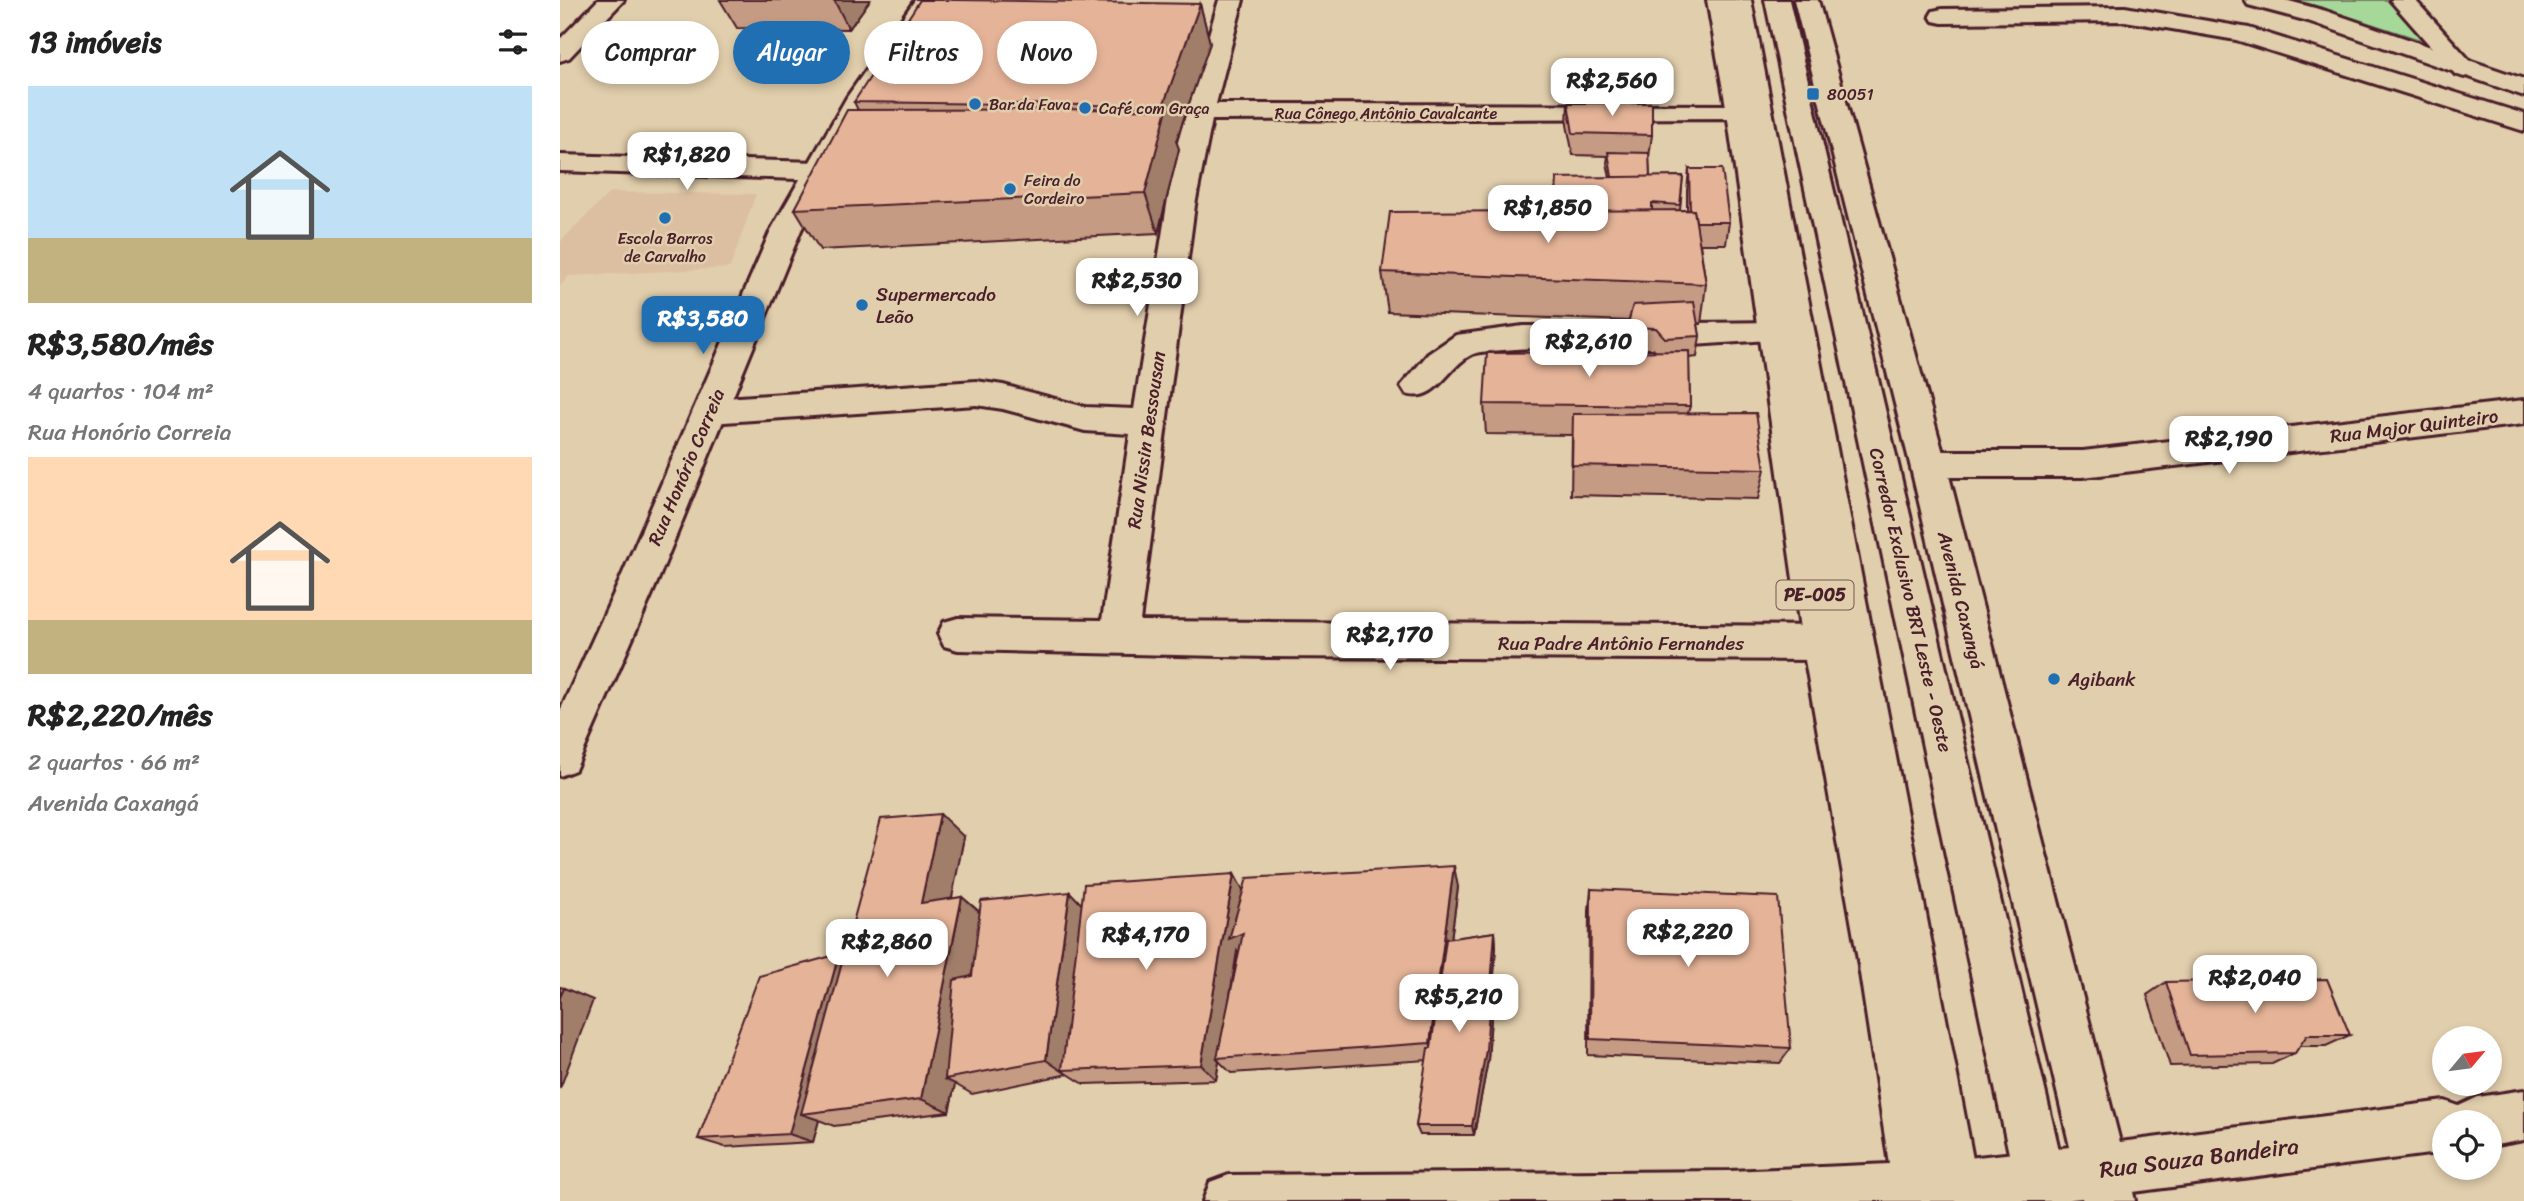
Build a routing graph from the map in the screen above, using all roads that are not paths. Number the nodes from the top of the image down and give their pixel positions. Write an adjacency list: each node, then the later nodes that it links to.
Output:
1 (612, 0): 11 (main road)
2 (1719, 0): 15 (main road, PE-005)
3 (1739, 0): 41 (main road)
4 (1777, 0): 23 (main road, Corredor Exclusivo BRT Leste - Oeste)
5 (1806, 0): 20 (main road, Avenida Caxangá)
6 (2257, 0): 12 (main road)
7 (2402, 0): 12 (main road)
8 (1219, 11): 14 (main road, Rua Nissin Bessousan)
9 (927, 12): 18 (main road, Rua Honório Correia)
10 (1942, 16): 16 (main road)
11 (560, 53)
12 (2464, 69): 13 (main road)
13 (2524, 88)
14 (1200, 112): 15 (main road, Rua Cônego Antônio Cavalcante); 30 (main road, Rua Nissin Bessousan)
15 (1740, 112): 24 (main road, PE-005)
16 (2524, 122)
17 (560, 163): 18 (main road)
18 (816, 172): 19 (main road); 22 (main road, Rua Honório Correia)
19 (859, 172)
20 (1856, 200): 23 (main road); 31 (main road, Avenida Caxangá)
21 (820, 228): 22 (main road)
22 (786, 230): 28 (main road, Rua Honório Correia)
23 (1849, 323): 40 (main road, Corredor Exclusivo BRT Leste - Oeste)
24 (1774, 331): 25 (main road); 34 (main road, PE-005)
25 (1693, 334)
26 (1629, 337): 27 (main road)
27 (1418, 386)
28 (710, 411): 30 (main road); 35 (main road, Rua Honório Correia)
29 (2524, 412): 31 (main road, Rua Major Quinteiro)
30 (1149, 422): 33 (main road, Rua Nissin Bessousan)
31 (1928, 464): 39 (main road, Avenida Caxangá)
32 (958, 634): 33 (main road, Rua Padre Antônio Fernandes)
33 (1119, 635): 34 (main road, Rua Padre Antônio Fernandes)
34 (1822, 643): 41 (main road, PE-005)
35 (560, 757)
36 (2524, 1115): 37 (main road)
37 (2502, 1118)
38 (2432, 1128): 39 (main road, Rua Souza Bandeira)
39 (2105, 1185): 40 (main road, Rua Souza Bandeira)
40 (2042, 1189): 41 (main road, Rua Souza Bandeira)
41 (1937, 1194): 42 (main road, Rua Souza Bandeira)
42 (1229, 1201)

